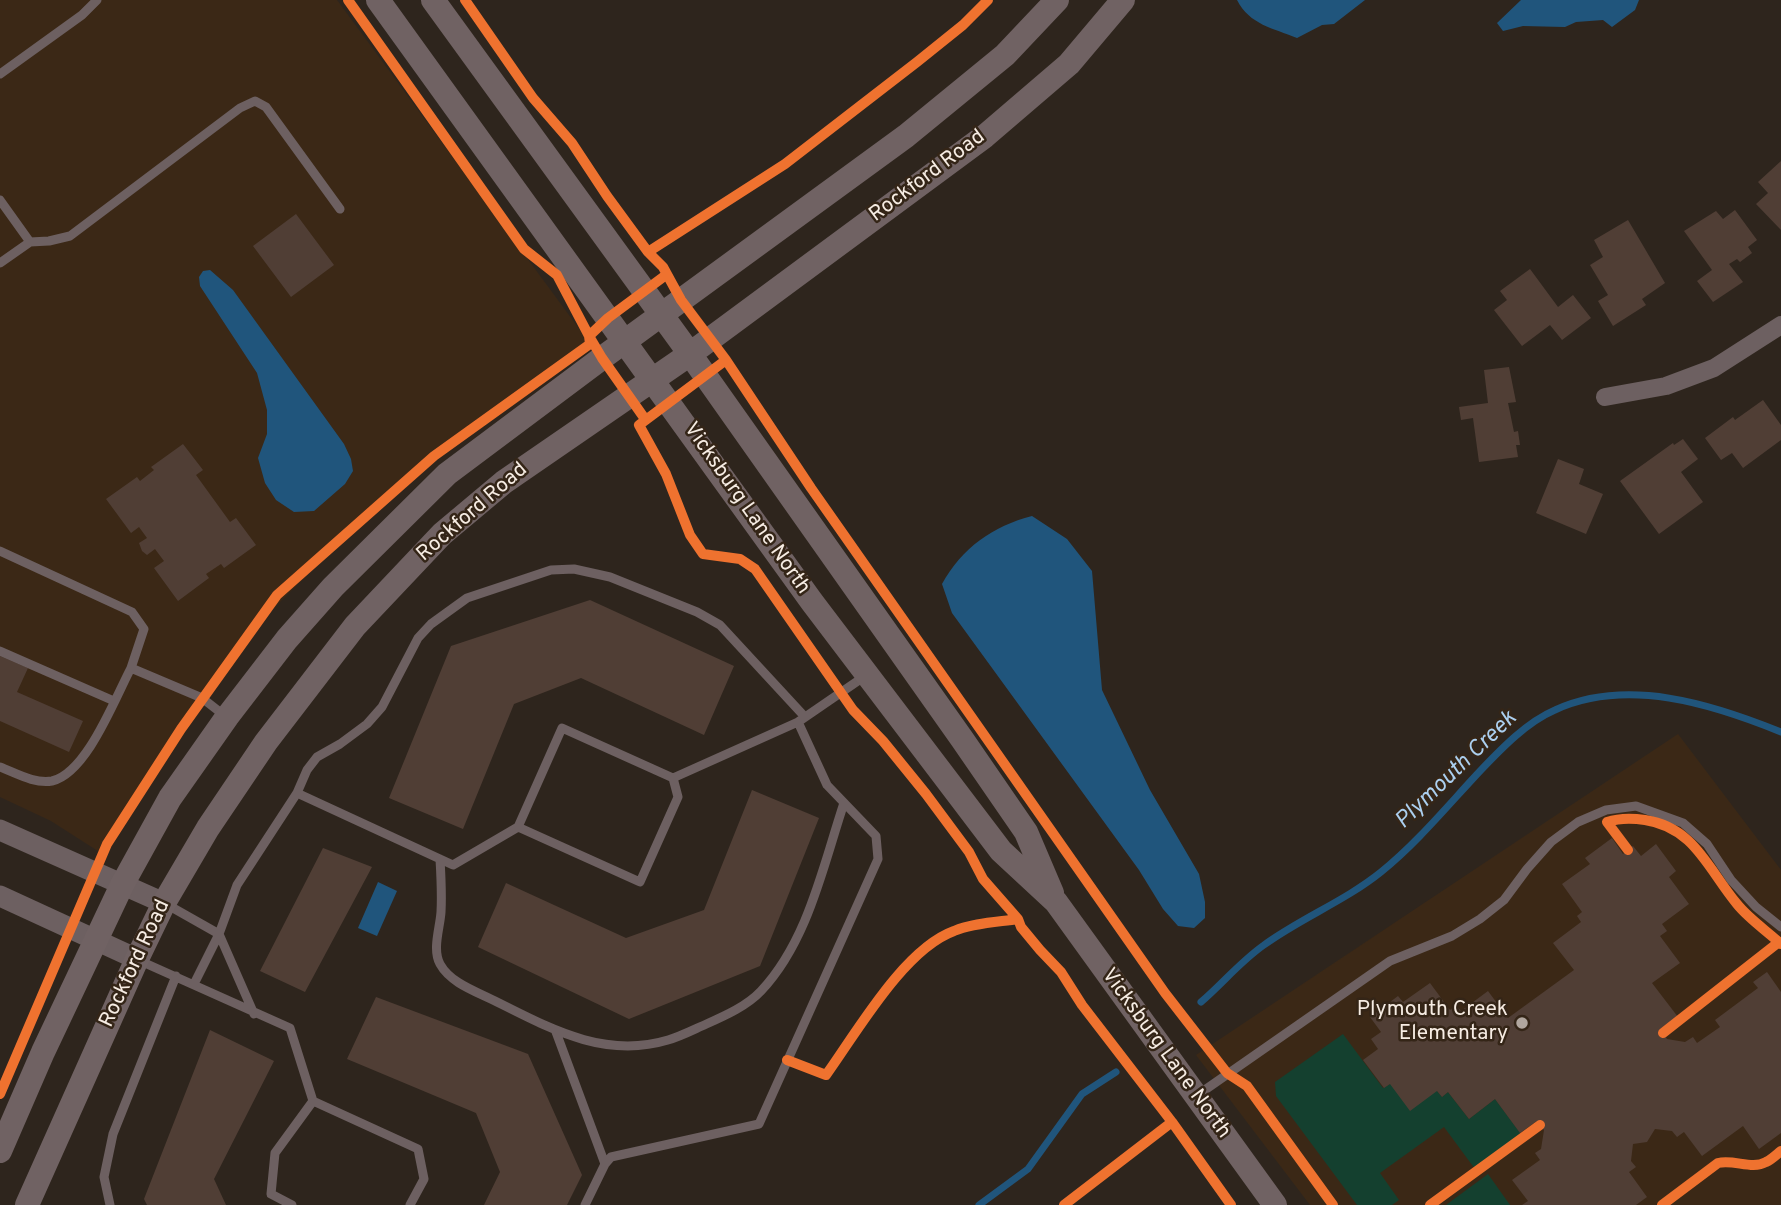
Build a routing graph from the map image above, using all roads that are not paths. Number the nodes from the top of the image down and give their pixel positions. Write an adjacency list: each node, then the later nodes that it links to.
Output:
1 (378, 0): 13 (main road, Vicksburg Lane North)
2 (433, 0): 11 (main road, Vicksburg Lane North)
3 (1057, 0): 11 (main road, Rockford Road)
4 (1123, 0): 14 (main road, Rockford Road)
5 (94, 1): 6 (lane)
6 (0, 74)
7 (0, 200): 9 (lane)
8 (340, 209): 9 (lane)
9 (30, 242): 10 (lane)
10 (0, 263)
11 (660, 315): 13 (main road, Rockford Road); 14 (main road, Vicksburg Lane North)
12 (1781, 325): 16 (street)
13 (624, 341): 15 (main road, Vicksburg Lane North); 22 (main road, Rockford Road)
14 (690, 354): 15 (main road, Rockford Road); 33 (main road, Vicksburg Lane North)
15 (652, 380): 20 (main road, Vicksburg Lane North); 34 (main road, Rockford Road)
16 (1605, 397)
17 (0, 551): 19 (lane)
18 (0, 651): 21 (lane)
19 (131, 668): 21 (lane); 22 (lane)
20 (866, 675): 23 (lane); 33 (main road, Vicksburg Lane North)
21 (114, 701): 24 (lane)
22 (227, 717): 31 (main road, Rockford Road)
23 (801, 720): 25 (lane); 26 (lane); 27 (lane)
24 (0, 767)
25 (673, 778): 28 (lane); 28 (lane)
26 (297, 793): 30 (lane); 36 (lane)
27 (844, 803): 42 (lane); 46 (lane)
28 (518, 827): 30 (lane)
29 (0, 830): 31 (street)
30 (440, 859): 42 (lane)
31 (122, 885): 34 (street); 37 (main road, Rockford Road)
32 (0, 896): 37 (street)
33 (1056, 902): 43 (main road, Vicksburg Lane North)
34 (164, 903): 36 (lane); 38 (main road, Rockford Road)
35 (1781, 927): 43 (lane)
36 (219, 934): 40 (lane); 41 (lane)
37 (97, 939): 38 (street); 45 (main road, Rockford Road)
38 (137, 959): 39 (lane); 47 (main road, Rockford Road)
39 (176, 976): 40 (lane); 48 (lane)
40 (194, 984): 41 (lane)
41 (254, 1013): 44 (lane)
42 (556, 1032): 46 (lane)
43 (1195, 1096): 52 (main road, Vicksburg Lane North)
44 (313, 1101): 49 (lane); 50 (lane)
45 (0, 1151)
46 (605, 1164): 51 (lane)
47 (27, 1205)
48 (110, 1205)
49 (292, 1205)
50 (410, 1205)
51 (585, 1205)
52 (1275, 1205)

